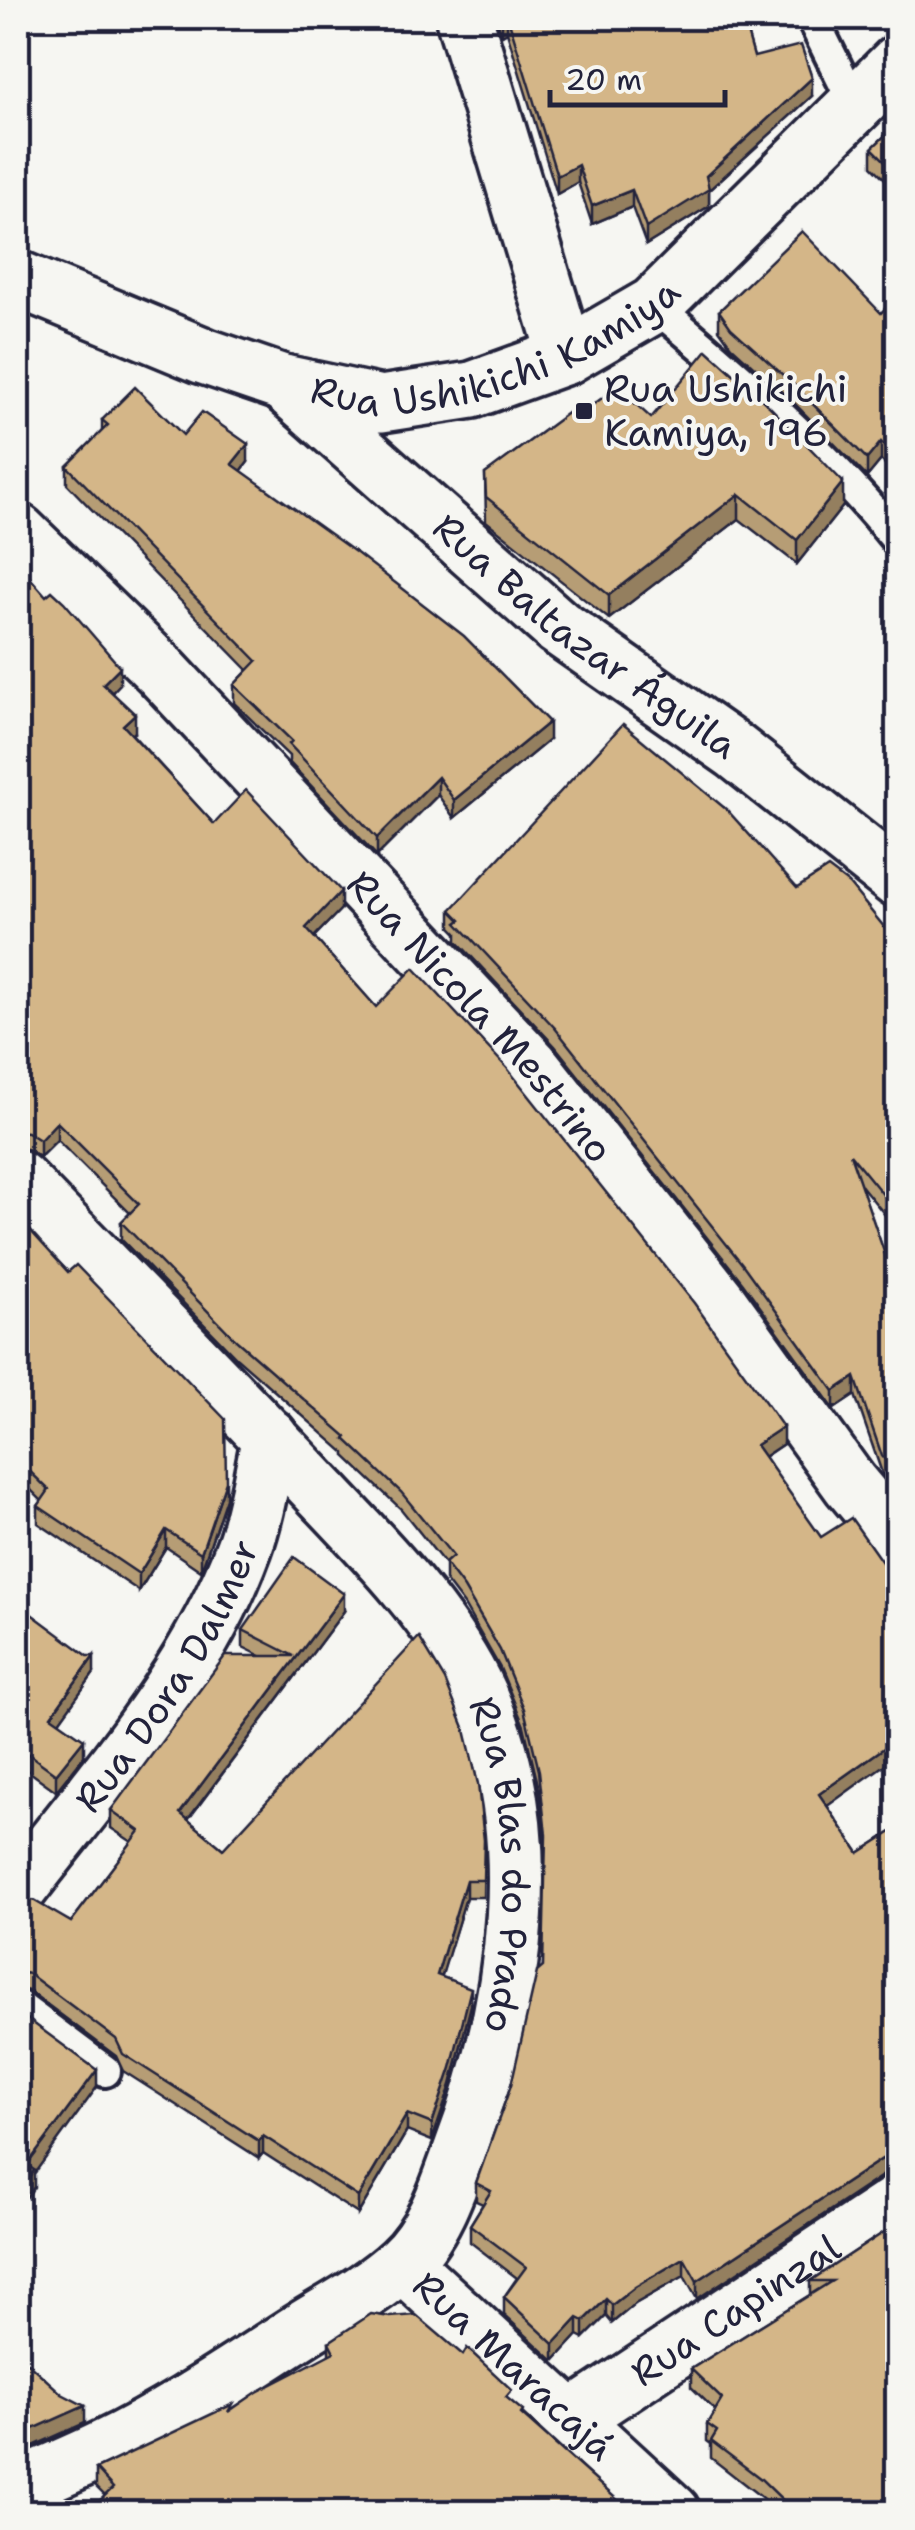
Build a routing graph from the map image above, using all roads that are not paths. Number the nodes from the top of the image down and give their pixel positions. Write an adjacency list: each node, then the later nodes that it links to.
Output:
1 (464, 18): 7 (street)
2 (812, 18): 4 (lane)
3 (898, 63): 4 (street, Rua Ushikichi Kamiya)
4 (856, 104): 6 (street, Rua Ushikichi Kamiya)
5 (18, 279): 8 (street, Rua Ushikichi Kamiya)
6 (654, 305): 7 (street, Rua Ushikichi Kamiya); 10 (lane)
7 (566, 356): 8 (street, Rua Ushikichi Kamiya)
8 (283, 383): 11 (street, Rua Baltazar Águila)
9 (18, 532): 14 (street, Rua Nicola Mestrino)
10 (898, 541)
11 (898, 880)
12 (18, 1179): 13 (street, Rua Blas do Prado)
13 (270, 1437): 15 (street, Rua Dora Dalmer); 19 (street, Rua Blas do Prado)
14 (898, 1540)
15 (18, 1890)
16 (18, 2006): 17 (lane)
17 (105, 2071)
18 (898, 2202): 20 (street, Rua Capinzal)
19 (402, 2263): 20 (street, Rua Maracajá); 21 (street, Rua Blas do Prado)
20 (573, 2418): 22 (street, Rua Maracajá)
21 (18, 2486)
22 (672, 2512)

